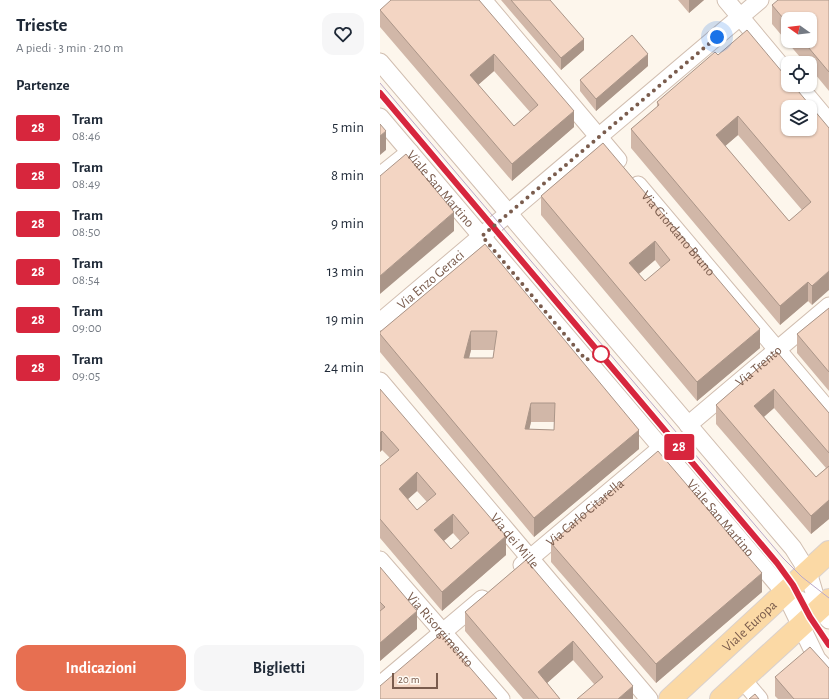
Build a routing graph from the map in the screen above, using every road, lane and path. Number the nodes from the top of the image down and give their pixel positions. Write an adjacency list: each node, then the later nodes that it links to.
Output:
1 (388, 0): 5 (street)
2 (483, 0): 12 (street, Via Giordano Bruno)
3 (726, 0): 6 (street)
4 (760, 0): 6 (street, Via Enzo Geraci)
5 (380, 7)
6 (740, 17): 8 (street); 12 (street, Via Enzo Geraci)
7 (380, 62): 15 (street)
8 (781, 66)
9 (804, 92): 11 (street)
10 (380, 117): 13 (street, Viale San Martino)
11 (829, 122)
12 (598, 137): 15 (street, Via Enzo Geraci); 19 (street, Via Giordano Bruno)
13 (410, 152): 14 (street); 16 (street, Viale San Martino)
14 (380, 176)
15 (508, 214): 16 (street, Via Enzo Geraci); 22 (street)
16 (482, 236): 18 (street, Via Enzo Geraci); 23 (street, Viale San Martino)
17 (829, 306): 19 (street, Via Trento)
18 (380, 322)
19 (777, 349): 21 (street, Via Giordano Bruno); 22 (street, Via Trento)
20 (380, 382): 25 (street, Via dei Mille)
21 (829, 411)
22 (688, 425): 27 (street)
23 (661, 448): 25 (street, Via Carlo Citarella); 30 (street, Viale San Martino)
24 (829, 552): 27 (main road, Viale Europa)
25 (530, 558): 28 (street, Via Carlo Citarella); 38 (street, Via dei Mille)
26 (380, 560): 33 (street, Via Risorgimento)
27 (808, 572): 30 (main road, Viale Europa); 31 (street)
28 (512, 573)
29 (495, 588): 33 (street)
30 (785, 593): 31 (street); 32 (street, Viale San Martino); 39 (main road, Viale Europa)
31 (826, 610): 32 (main road)
32 (802, 625): 34 (street, Viale San Martino); 35 (main road)
33 (443, 632): 36 (street); 37 (street, Via Risorgimento)
34 (829, 672)
35 (742, 679): 40 (main road); 41 (street)
36 (380, 685)
37 (501, 699)
38 (650, 699)
39 (670, 699)
40 (721, 699)
41 (759, 699)

